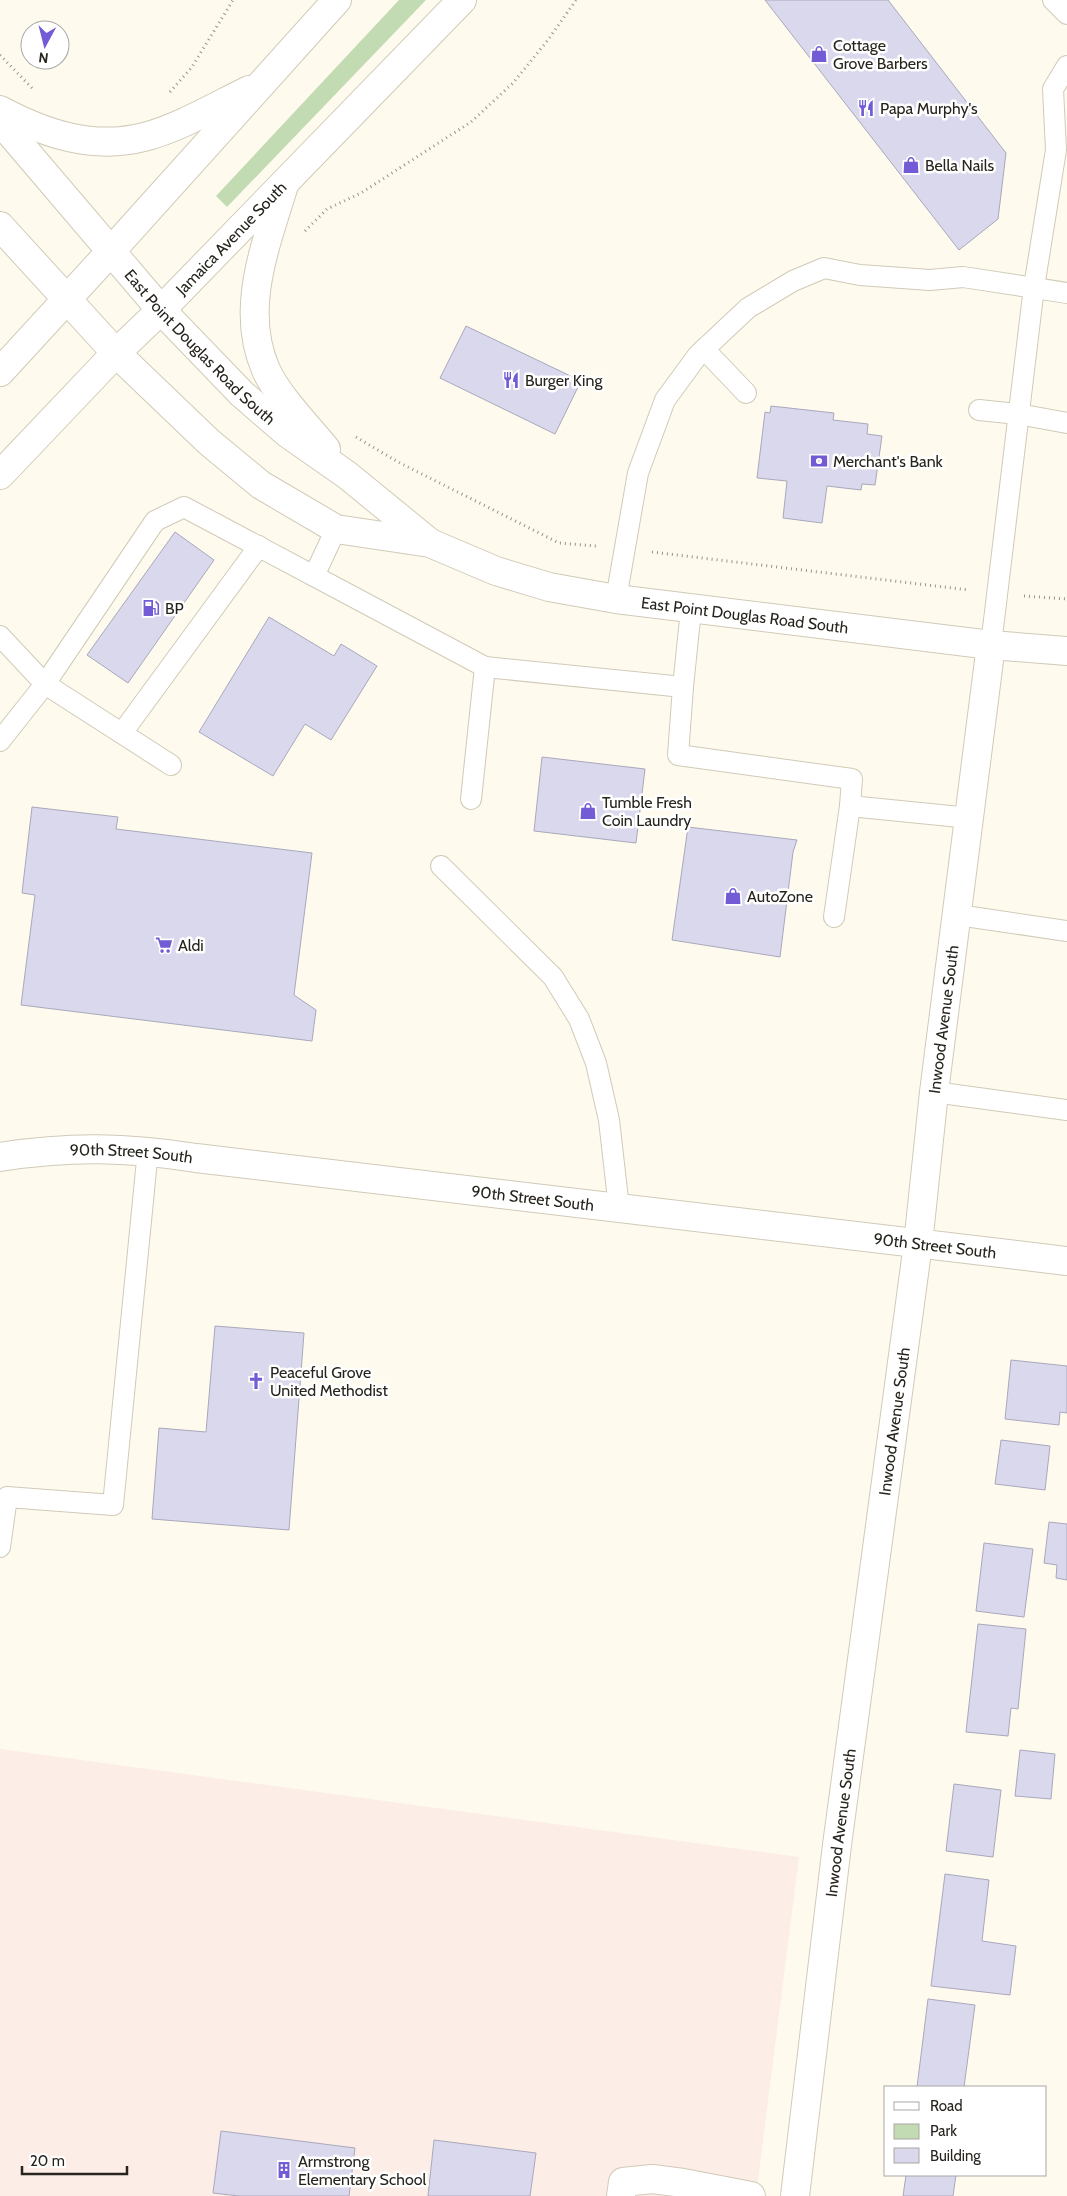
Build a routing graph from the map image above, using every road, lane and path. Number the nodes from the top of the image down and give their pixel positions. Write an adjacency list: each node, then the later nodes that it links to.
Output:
1 (233, 0): 11 (path)
2 (337, 0): 9 (street)
3 (462, 0): 14 (street, Jamaica Avenue South)
4 (576, 0): 15 (path)
5 (1053, 0): 6 (lane)
6 (1067, 14)
7 (0, 55): 10 (path)
8 (1067, 66): 18 (lane)
9 (262, 84): 12 (street); 17 (street)
10 (34, 90)
11 (167, 95)
12 (0, 110)
13 (0, 121): 17 (street, East Point Douglas Road South)
14 (284, 182): 21 (street, Jamaica Avenue South); 31 (street)
15 (327, 209)
16 (0, 226): 20 (street, East Point Douglas Road South)
17 (112, 250): 20 (street); 21 (street, East Point Douglas Road South)
18 (1034, 287): 19 (lane); 22 (lane); 27 (lane)
19 (1067, 293)
20 (67, 299): 23 (street, East Point Douglas Road South); 24 (street)
21 (161, 310): 23 (street, Jamaica Avenue South); 31 (street, East Point Douglas Road South)
22 (704, 350): 25 (lane); 35 (lane)
23 (116, 353): 30 (street, Jamaica Avenue South); 32 (street, East Point Douglas Road South)
24 (0, 372)
25 (746, 393)
26 (978, 410): 27 (lane)
27 (1018, 414): 28 (lane); 37 (lane)
28 (1067, 423)
29 (352, 434): 35 (path)
30 (0, 475)
31 (347, 475): 33 (street, East Point Douglas Road South)
32 (336, 529): 33 (street, East Point Douglas Road South); 36 (lane)
33 (430, 543): 39 (street, East Point Douglas Road South)
34 (258, 546): 36 (lane); 45 (lane); 47 (lane)
35 (624, 549): 37 (path); 39 (lane)
36 (314, 576): 44 (lane)
37 (998, 593): 38 (path); 42 (lane)
38 (1067, 599)
39 (616, 600): 40 (street, East Point Douglas Road South)
40 (691, 609): 42 (street, East Point Douglas Road South); 46 (lane)
41 (0, 636): 45 (lane)
42 (991, 645): 43 (street, East Point Douglas Road South); 52 (street, Inwood Avenue South)
43 (1067, 651)
44 (485, 667): 46 (lane); 50 (lane)
45 (45, 684): 47 (lane); 48 (lane)
46 (684, 687): 51 (lane)
47 (122, 733): 49 (lane)
48 (0, 740)
49 (171, 765)
50 (471, 799)
51 (850, 806): 52 (lane); 55 (lane)
52 (970, 818): 54 (street, Inwood Avenue South)
53 (441, 866): 61 (lane)
54 (958, 915): 56 (lane); 57 (street, Inwood Avenue South)
55 (834, 917)
56 (1067, 931)
57 (934, 1092): 58 (lane); 62 (street, Inwood Avenue South)
58 (1067, 1110)
59 (148, 1150): 60 (street, 90th Street South); 61 (street, 90th Street South); 64 (lane)
60 (0, 1157)
61 (619, 1208): 62 (street, 90th Street South)
62 (918, 1244): 63 (street, 90th Street South); 67 (street, Inwood Avenue South)
63 (1067, 1261)
64 (0, 1547)
65 (622, 2189): 66 (street)
66 (751, 2196)
67 (795, 2196)

